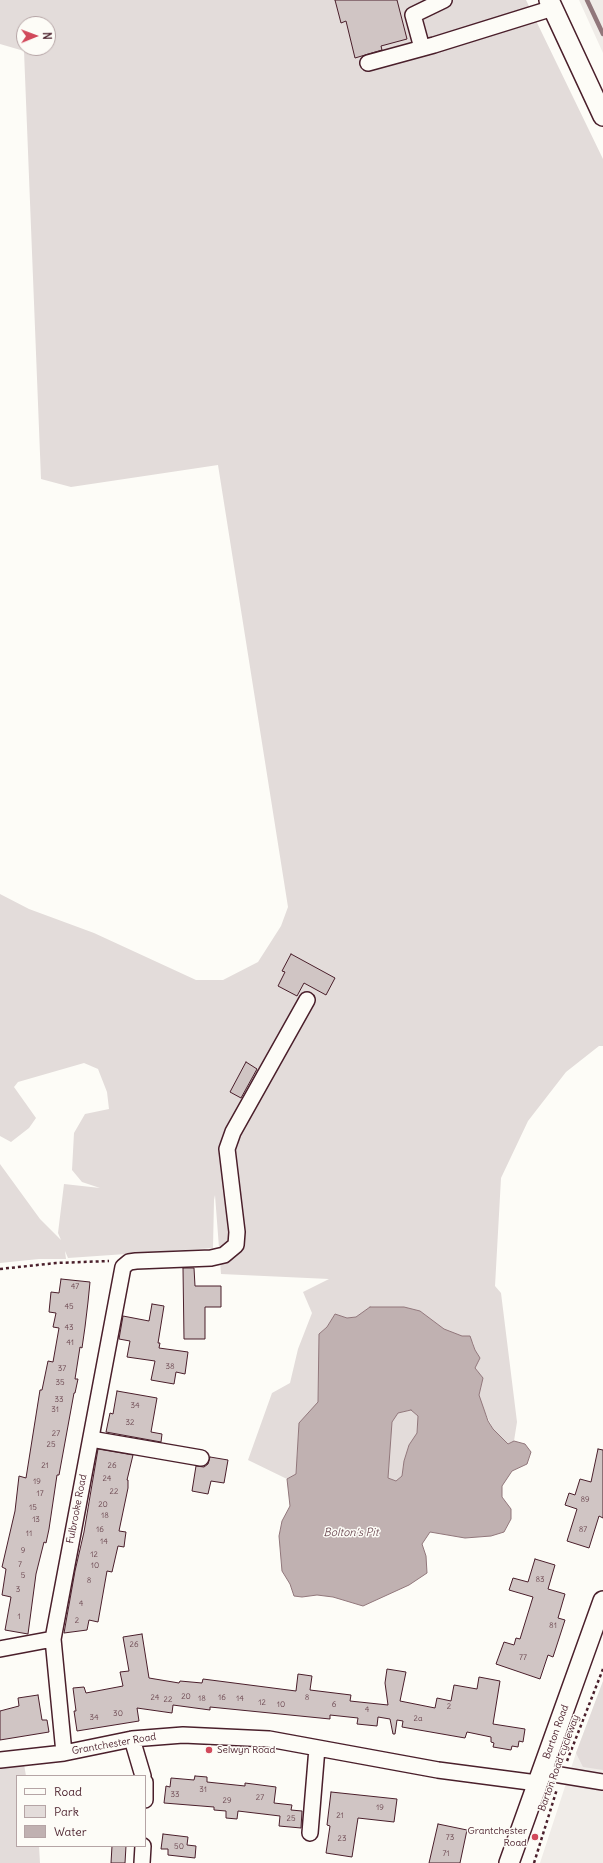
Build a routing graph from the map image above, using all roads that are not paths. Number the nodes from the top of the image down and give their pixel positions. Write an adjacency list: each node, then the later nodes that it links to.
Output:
1 (444, 0): 3 (street)
2 (551, 4): 3 (street); 5 (main road)
3 (422, 48): 4 (street)
4 (368, 62)
5 (603, 116)
6 (307, 1000): 7 (street, Fulbrooke Road)
7 (91, 1439): 8 (street); 10 (street, Fulbrooke Road)
8 (201, 1458)
9 (603, 1601): 17 (main road, Barton Road)
10 (53, 1639): 11 (street); 14 (street, Fulbrooke Road)
11 (0, 1650)
12 (132, 1739): 13 (street, Grantchester Road); 14 (street, Grantchester Road); 16 (street)
13 (317, 1748): 17 (street, Grantchester Road); 19 (street)
14 (64, 1753): 15 (street, Grantchester Road)
15 (0, 1760)
16 (143, 1775)
17 (540, 1777): 18 (street, Grantchester Road); 22 (main road, Barton Road)
18 (603, 1782)
19 (310, 1833)
20 (143, 1847): 21 (street)
21 (142, 1863)
22 (509, 1863)

